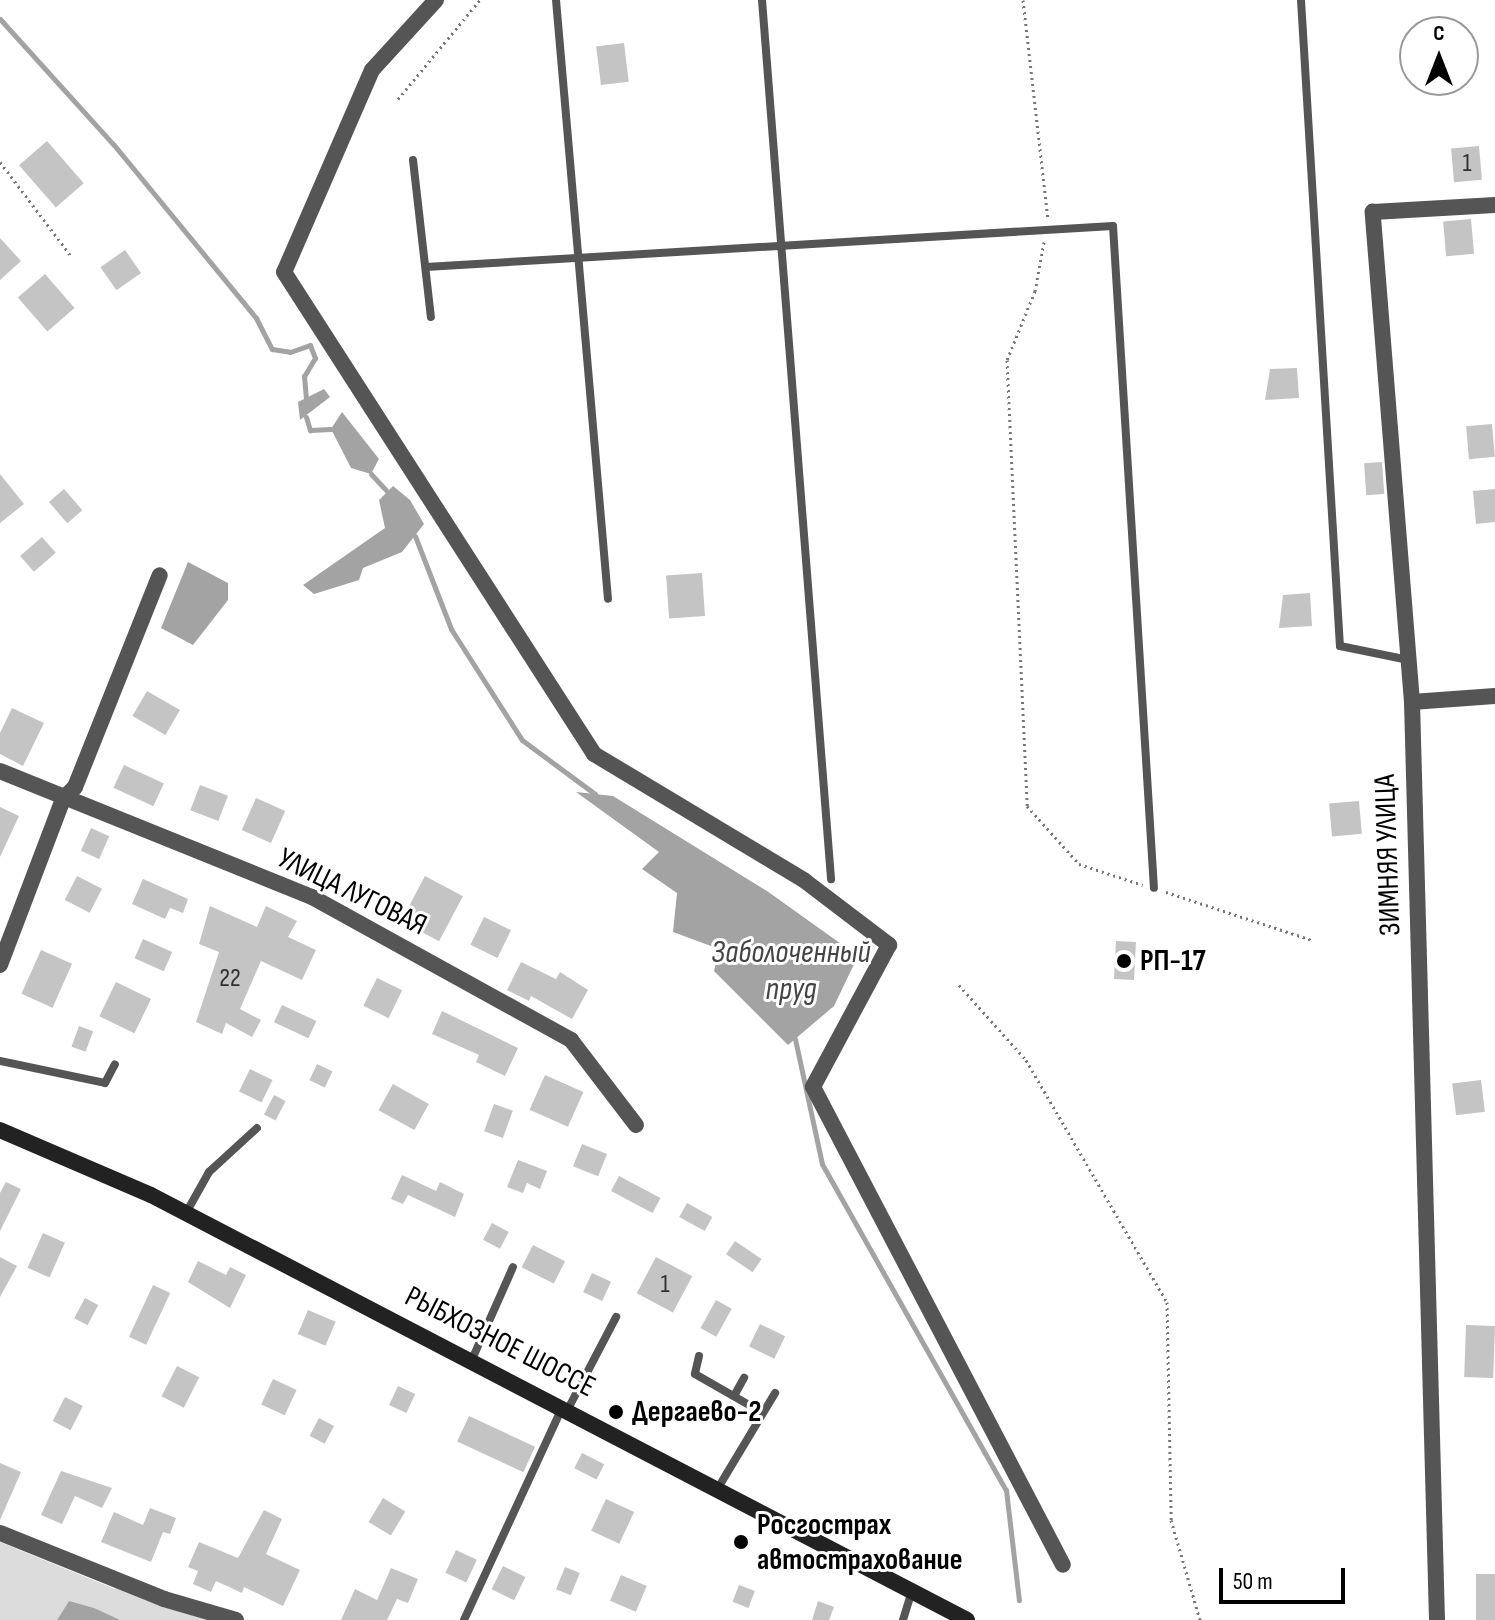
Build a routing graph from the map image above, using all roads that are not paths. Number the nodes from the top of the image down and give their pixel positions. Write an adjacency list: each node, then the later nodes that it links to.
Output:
1 (436, 0): 38 (street)
2 (556, 0): 8 (lane)
3 (762, 0): 7 (lane)
4 (1301, 0): 13 (lane)
5 (413, 160): 9 (lane)
6 (1495, 205): 13 (street, ЗИМНЯЯ УЛИЦА)
7 (783, 245): 8 (lane); 18 (lane); 19 (lane)
8 (578, 258): 9 (lane); 12 (lane)
9 (426, 267): 10 (lane)
10 (431, 317)
11 (160, 575): 17 (street)
12 (608, 599)
13 (1409, 660): 15 (street, ЗИМНЯЯ УЛИЦА)
14 (1495, 696): 15 (street)
15 (1412, 702): 44 (street, ЗИМНЯЯ УЛИЦА)
16 (0, 771): 17 (street, УЛИЦА ЛУГОВАЯ)
17 (63, 799): 20 (street); 23 (street, УЛИЦА ЛУГОВАЯ)
18 (831, 879)
19 (1154, 888)
20 (0, 965)
21 (0, 1061): 22 (lane)
22 (115, 1064)
23 (636, 1125)
24 (257, 1128): 26 (lane)
25 (0, 1130): 26 (main road, РЫБХОЗНОЕ ШОССЕ)
26 (186, 1213): 34 (main road, РЫБХОЗНОЕ ШОССЕ)
27 (513, 1267): 29 (lane)
28 (616, 1317): 34 (lane)
29 (474, 1355)
30 (699, 1356): 33 (lane)
31 (744, 1378): 33 (lane)
32 (775, 1393): 35 (lane)
33 (734, 1396): 35 (lane)
34 (566, 1407): 36 (main road, РЫБХОЗНОЕ ШОССЕ); 41 (lane)
35 (763, 1413): 36 (lane)
36 (718, 1488): 39 (main road, РЫБХОЗНОЕ ШОССЕ)
37 (0, 1533): 40 (street)
38 (1063, 1565)
39 (912, 1591): 42 (lane); 43 (main road, РЫБХОЗНОЕ ШОССЕ)
40 (236, 1620)
41 (464, 1620)
42 (903, 1620)
43 (967, 1620)
44 (1437, 1620)

